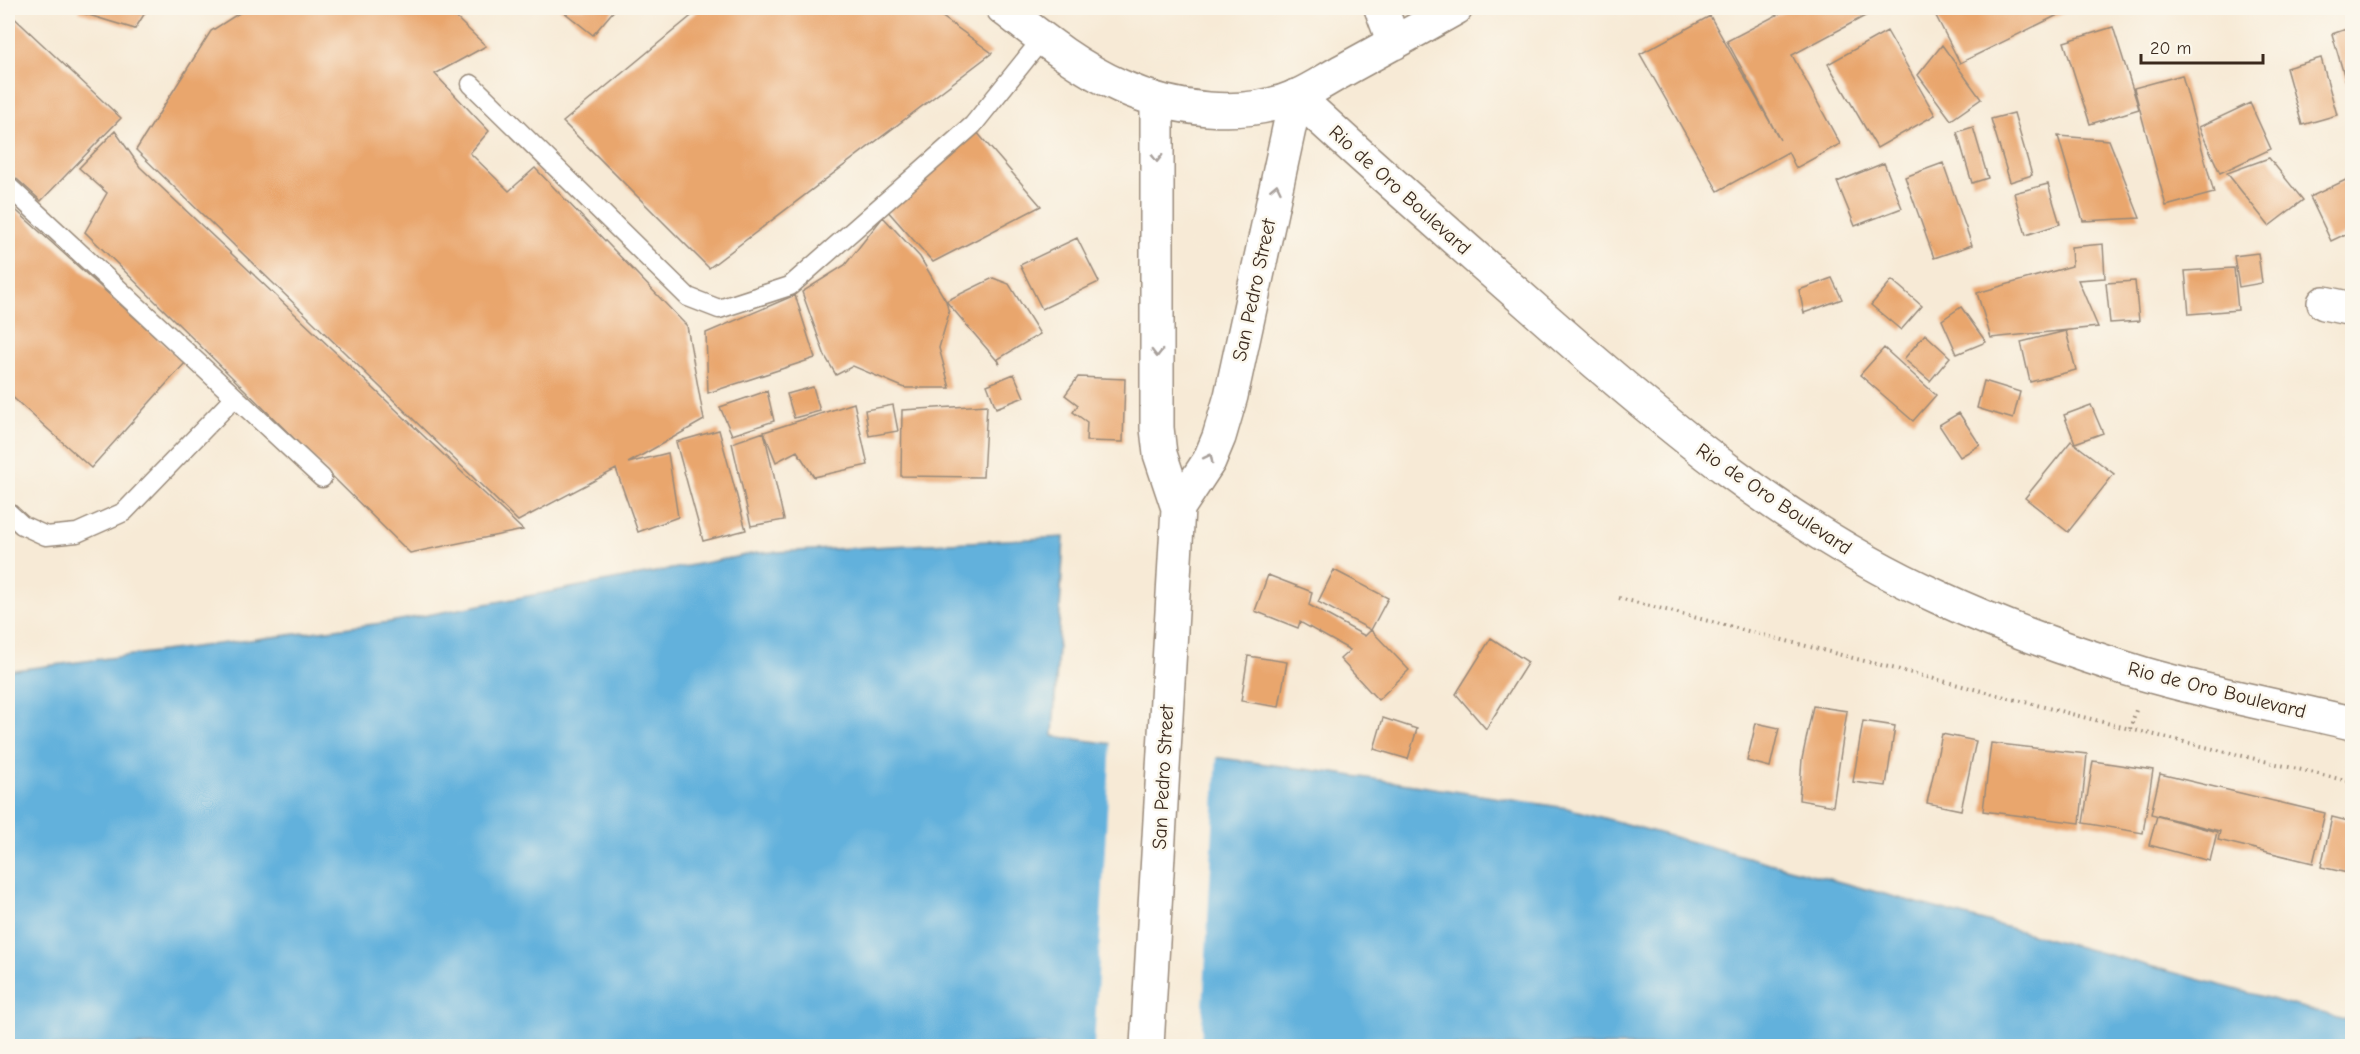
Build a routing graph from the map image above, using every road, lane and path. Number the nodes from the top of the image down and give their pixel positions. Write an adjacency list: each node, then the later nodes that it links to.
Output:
1 (1003, 8): 4 (main road)
2 (1381, 8): 5 (main road)
3 (1456, 8): 5 (main road)
4 (1042, 39): 6 (lane); 8 (main road)
5 (1394, 43): 7 (main road)
6 (471, 84)
7 (1296, 96): 8 (main road); 13 (main road, San Pedro Street, one-way to 7); 15 (main road, Rio de Oro Boulevard)
8 (1157, 100): 13 (main road, San Pedro Street, one-way to 13)
9 (8, 186): 10 (lane)
10 (235, 397): 11 (lane); 12 (lane)
11 (322, 478)
12 (8, 512)
13 (1177, 520): 17 (main road, San Pedro Street)
14 (1619, 598): 16 (path)
15 (2352, 723)
16 (2352, 782)
17 (1147, 1047)

